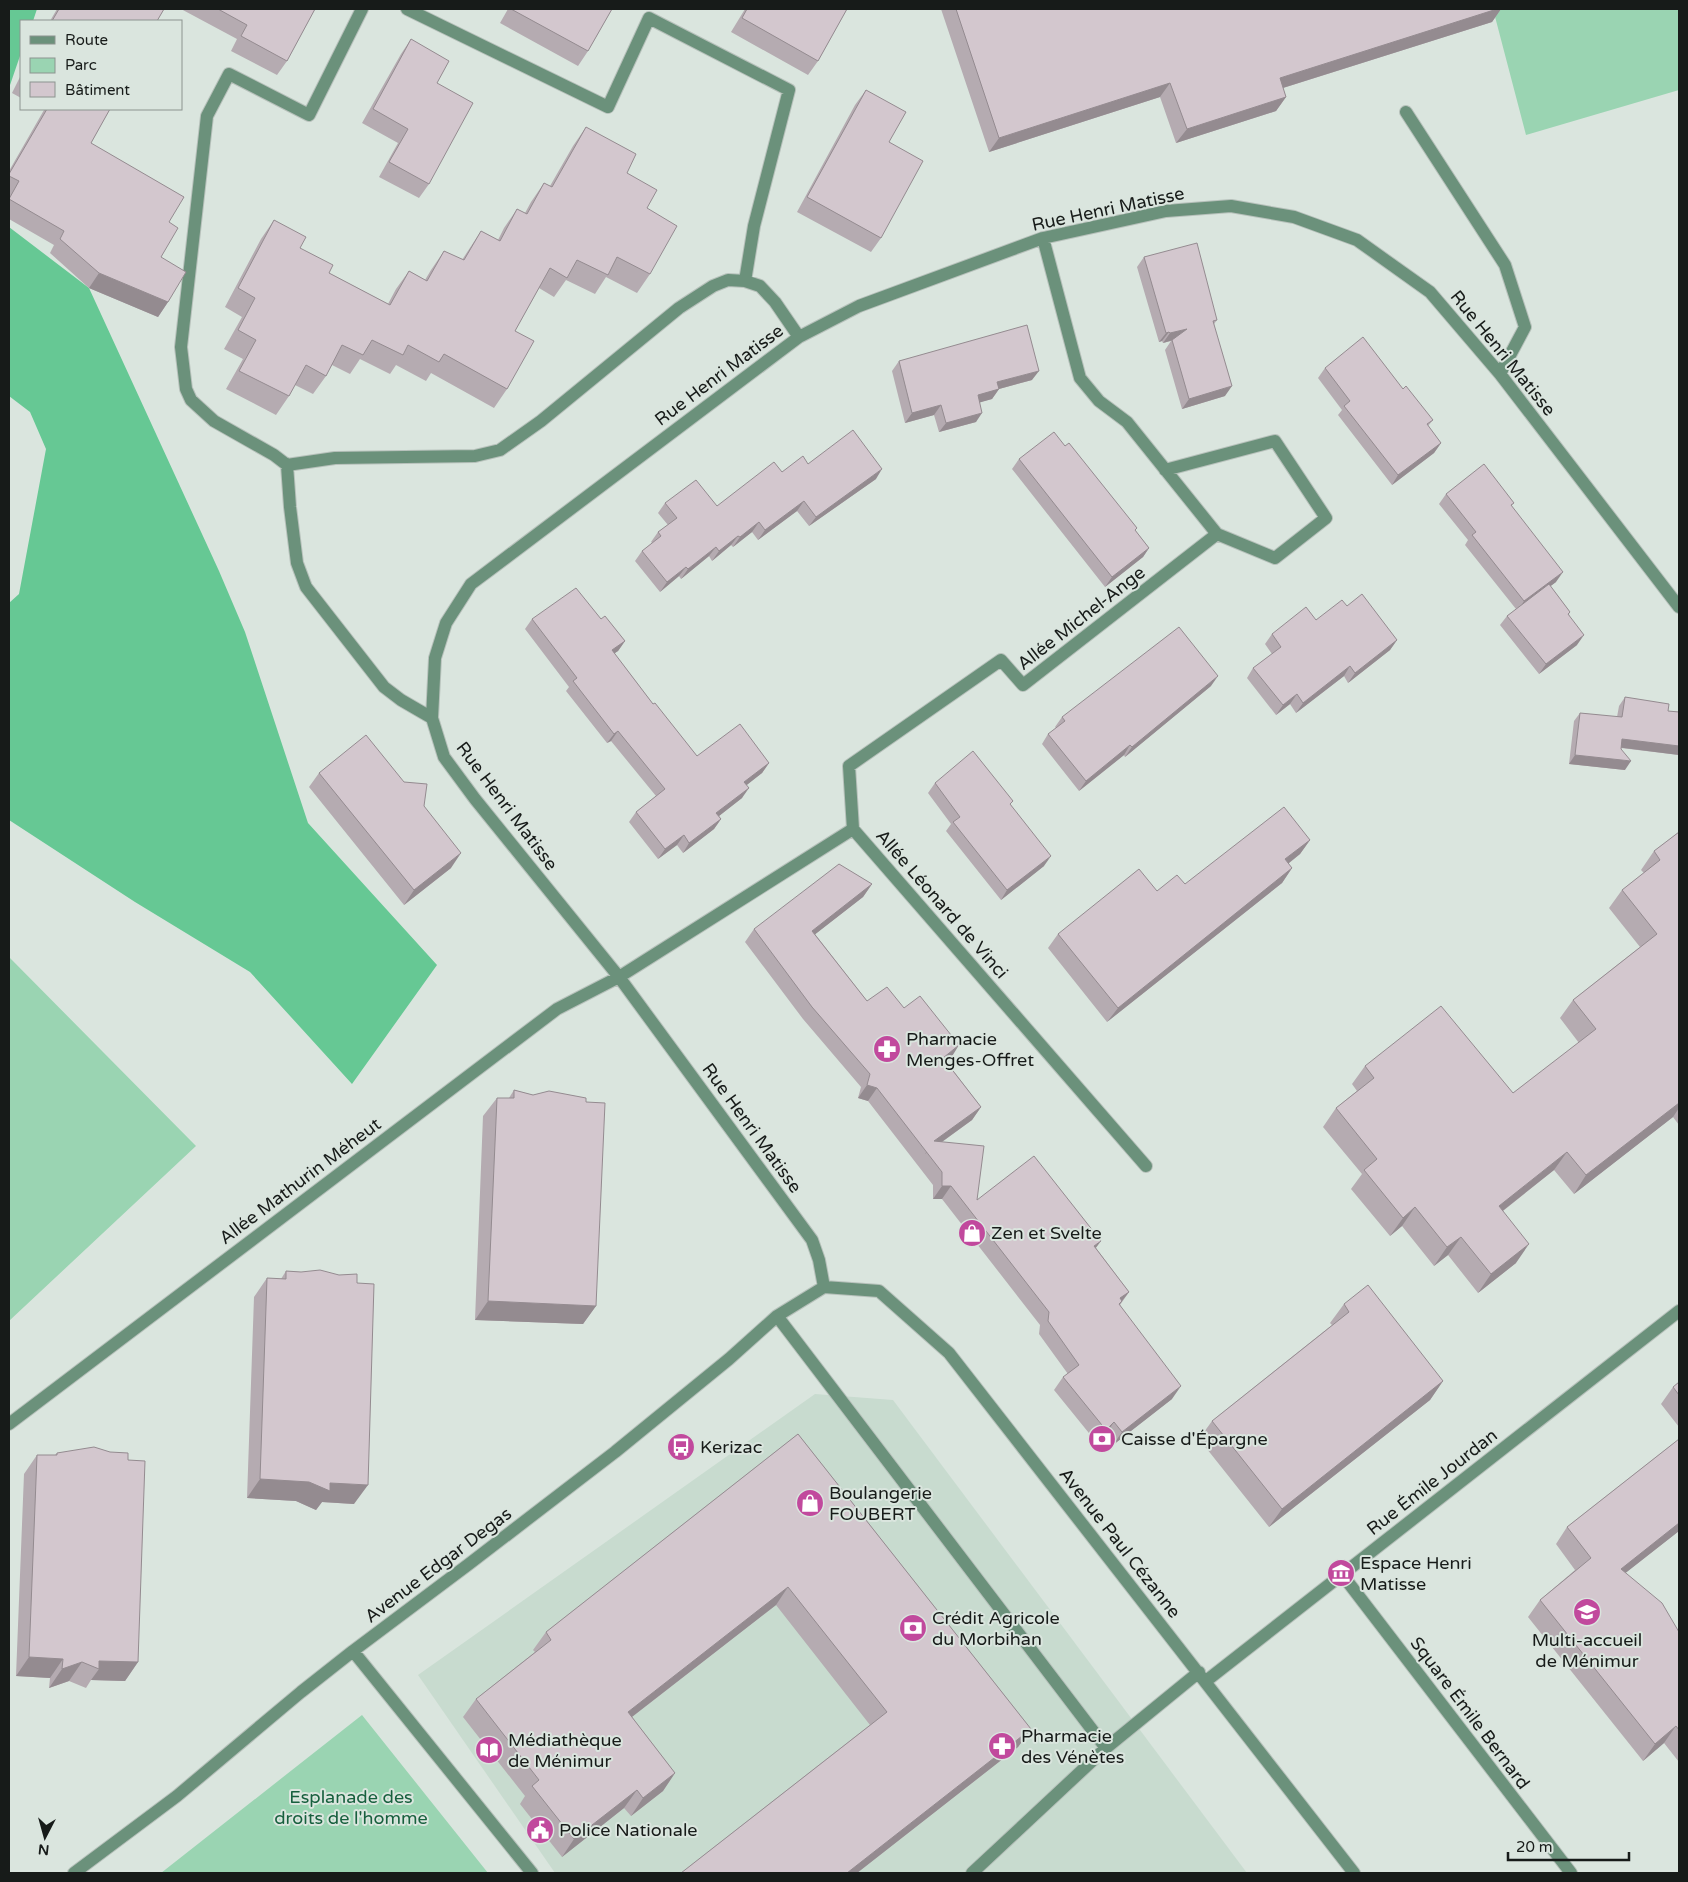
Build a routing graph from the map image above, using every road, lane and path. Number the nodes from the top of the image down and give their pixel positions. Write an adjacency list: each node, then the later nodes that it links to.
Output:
1 (362, 9): 8 (street)
2 (408, 9): 5 (street)
3 (1406, 112): 7 (street)
4 (1043, 238): 6 (street, Rue Henri Matisse); 7 (street, Rue Henri Matisse); 9 (street)
5 (745, 281): 6 (street); 8 (street)
6 (800, 337): 12 (street, Rue Henri Matisse)
7 (1500, 374): 11 (street, Rue Henri Matisse)
8 (287, 465): 12 (street)
9 (1166, 470): 10 (street); 10 (street)
10 (1217, 534): 13 (street, Allée Michel-Ange)
11 (1679, 607)
12 (432, 718): 14 (street, Rue Henri Matisse)
13 (853, 829): 14 (street, Allée Léonard de Vinci); 15 (street, Allée Léonard de Vinci)
14 (619, 977): 16 (street, Rue Henri Matisse); 19 (street, Allée Mathurin Méheut)
15 (1146, 1166)
16 (824, 1287): 18 (street, Avenue Edgar Degas); 22 (street, Avenue Paul Cézanne)
17 (1679, 1311): 20 (street, Rue Émile Jourdan)
18 (777, 1316): 21 (street, Avenue Edgar Degas); 23 (street)
19 (9, 1424)
20 (1341, 1573): 22 (street, Rue Émile Jourdan); 28 (street, Square Émile Bernard)
21 (353, 1651): 24 (street, Avenue Edgar Degas); 25 (street)
22 (1202, 1677): 23 (street, Rue Émile Jourdan); 27 (street, Avenue Paul Cézanne)
23 (1106, 1748): 26 (street, Rue Émile Jourdan)
24 (74, 1873)
25 (532, 1873)
26 (972, 1873)
27 (1354, 1873)
28 (1571, 1873)

